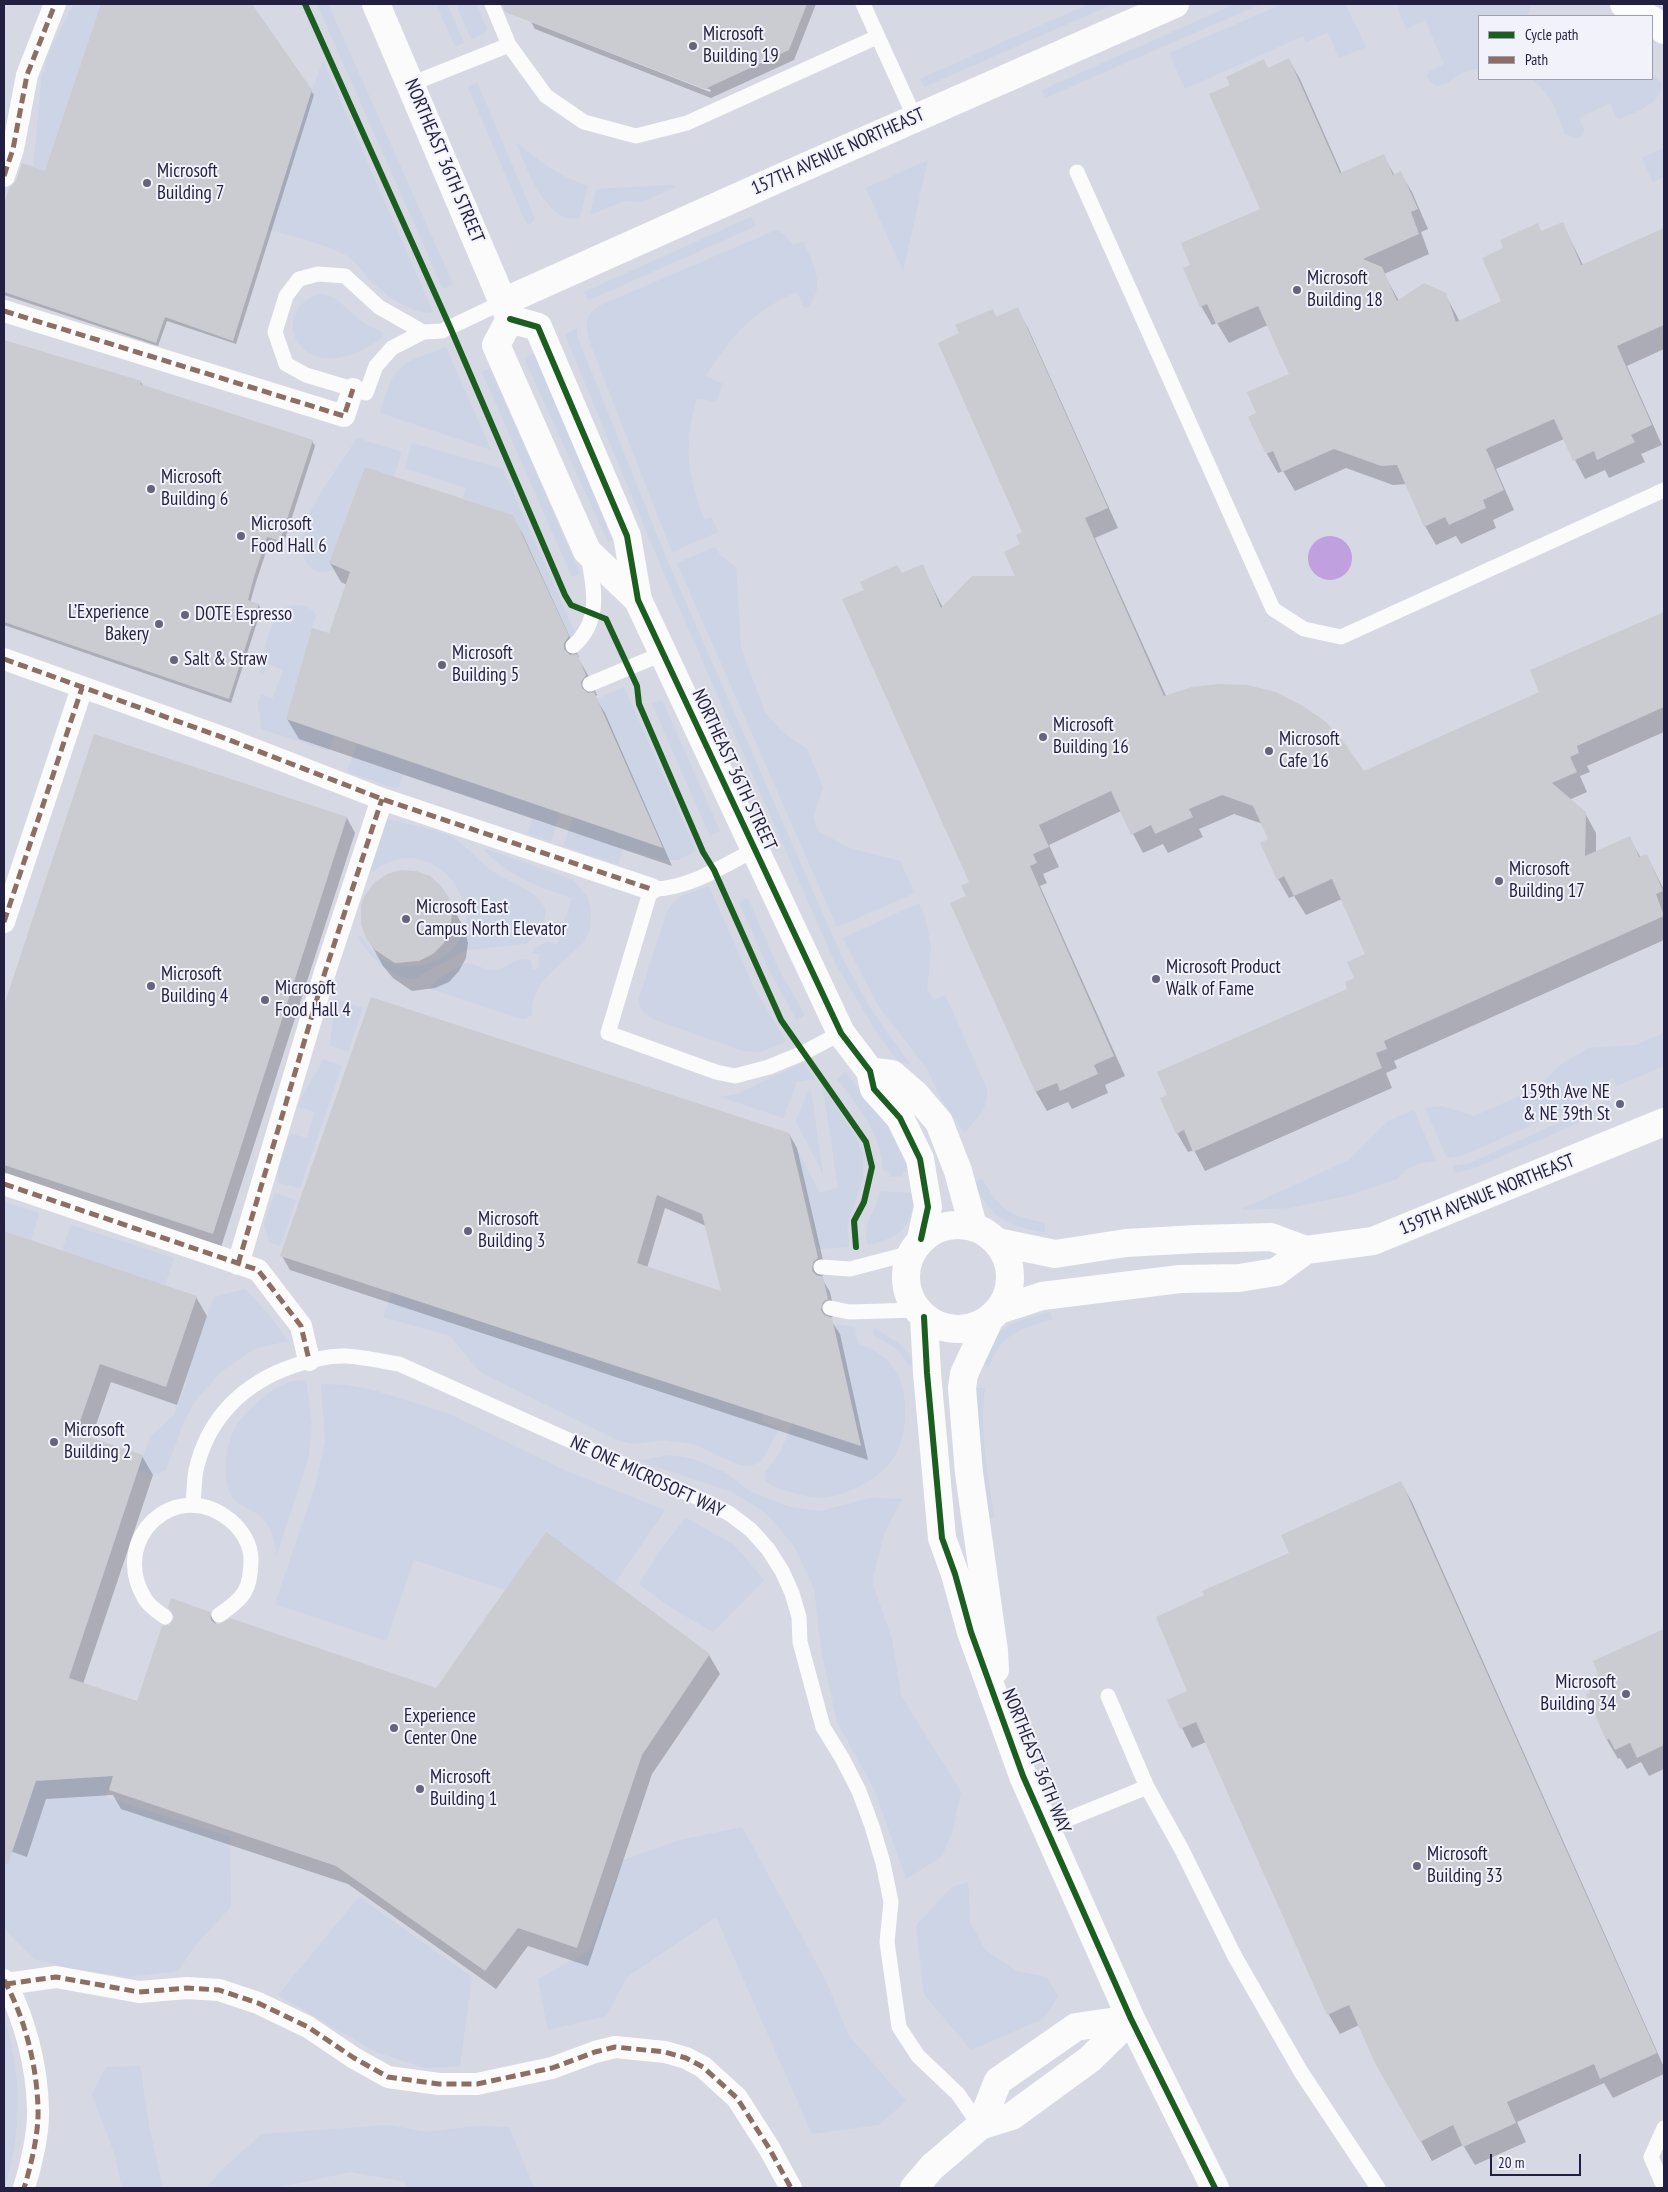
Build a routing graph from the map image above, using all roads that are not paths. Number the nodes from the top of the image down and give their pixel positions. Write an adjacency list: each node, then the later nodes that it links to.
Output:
1 (55, 4): 15 (street)
2 (376, 4): 12 (street, NORTHEAST 36TH STREET)
3 (492, 4): 11 (lane)
4 (863, 4): 10 (lane)
5 (1175, 4): 13 (street, 157TH AVENUE NORTHEAST)
6 (1624, 4): 7 (street)
7 (1644, 15)
8 (1653, 21): 9 (street)
9 (1664, 30)
10 (877, 37): 11 (lane); 13 (lane)
11 (509, 44): 12 (lane)
12 (411, 84): 17 (street, NORTHEAST 36TH STREET)
13 (915, 118): 17 (street, 157TH AVENUE NORTHEAST)
14 (1077, 172): 20 (lane)
15 (4, 176)
16 (4, 311): 19 (street)
17 (507, 311): 18 (lane); 21 (street, NORTHEAST 36TH STREET); 22 (street, NORTHEAST 36TH STREET)
18 (423, 332): 19 (lane); 19 (lane)
19 (353, 389)
20 (1664, 490)
21 (587, 552): 22 (street, NORTHEAST 36TH STREET); 23 (lane)
22 (638, 600): 24 (street, NORTHEAST 36TH STREET)
23 (573, 646)
24 (664, 653): 26 (lane); 29 (street, NORTHEAST 36TH STREET)
25 (4, 659): 27 (street)
26 (590, 684)
27 (82, 688): 28 (street); 31 (street)
28 (382, 799): 30 (street); 40 (street)
29 (754, 850): 30 (lane); 32 (street, NORTHEAST 36TH STREET)
30 (652, 889): 32 (lane)
31 (4, 922)
32 (841, 1033): 33 (street, NORTHEAST 36TH STREET)
33 (870, 1071): 36 (street); 38 (street, NORTHEAST 36TH STREET)
34 (1664, 1122): 39 (street, 159TH AVENUE NORTHEAST)
35 (4, 1184): 40 (street)
36 (972, 1226): 37 (street); 38 (street)
37 (997, 1242): 39 (street, 159TH AVENUE NORTHEAST); 44 (street)
38 (916, 1246): 41 (lane); 43 (street)
39 (1306, 1250): 44 (street, 159TH AVENUE NORTHEAST)
40 (238, 1264): 45 (street)
41 (820, 1268)
42 (830, 1308): 43 (lane)
43 (921, 1314): 44 (street); 50 (street, NORTHEAST 36TH WAY)
44 (994, 1315): 50 (street, NORTHEAST 36TH WAY)
45 (309, 1360): 46 (lane, NE ONE MICROSOFT WAY); 55 (lane, NE ONE MICROSOFT WAY)
46 (193, 1504): 47 (lane); 48 (lane)
47 (219, 1615)
48 (165, 1617)
49 (1108, 1696): 51 (lane)
50 (996, 1704): 52 (street, NORTHEAST 36TH WAY)
51 (1147, 1787): 52 (lane); 62 (lane)
52 (1046, 1828): 54 (street, NORTHEAST 36TH WAY)
53 (5, 1982): 58 (street); 59 (street)
54 (1130, 2019): 55 (street); 55 (street); 61 (street, NORTHEAST 36TH WAY)
55 (980, 2126): 60 (street)
56 (1664, 2128): 57 (lane)
57 (1664, 2187)
58 (24, 2188)
59 (791, 2188)
60 (914, 2188)
61 (1215, 2188)
62 (1378, 2188)

